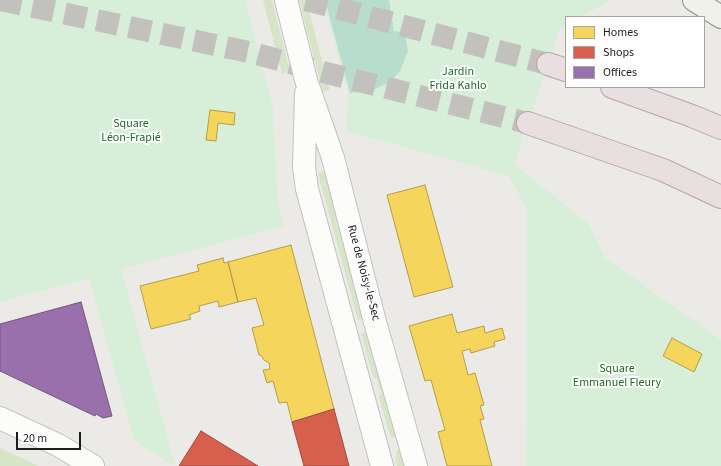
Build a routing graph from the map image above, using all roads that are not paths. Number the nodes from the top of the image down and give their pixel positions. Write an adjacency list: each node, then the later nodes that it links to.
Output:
1 (286, 0): 4 (street, Rue de Noisy-le-Sec)
2 (694, 0): 3 (street)
3 (721, 17)
4 (306, 80): 11 (street, Rue de Noisy-le-Sec); 12 (street, Rue de Noisy-le-Sec)
5 (615, 88): 7 (highway)
6 (528, 123): 8 (highway)
7 (721, 128)
8 (721, 197)
9 (0, 418): 10 (street)
10 (93, 466)
11 (382, 466)
12 (416, 466)

